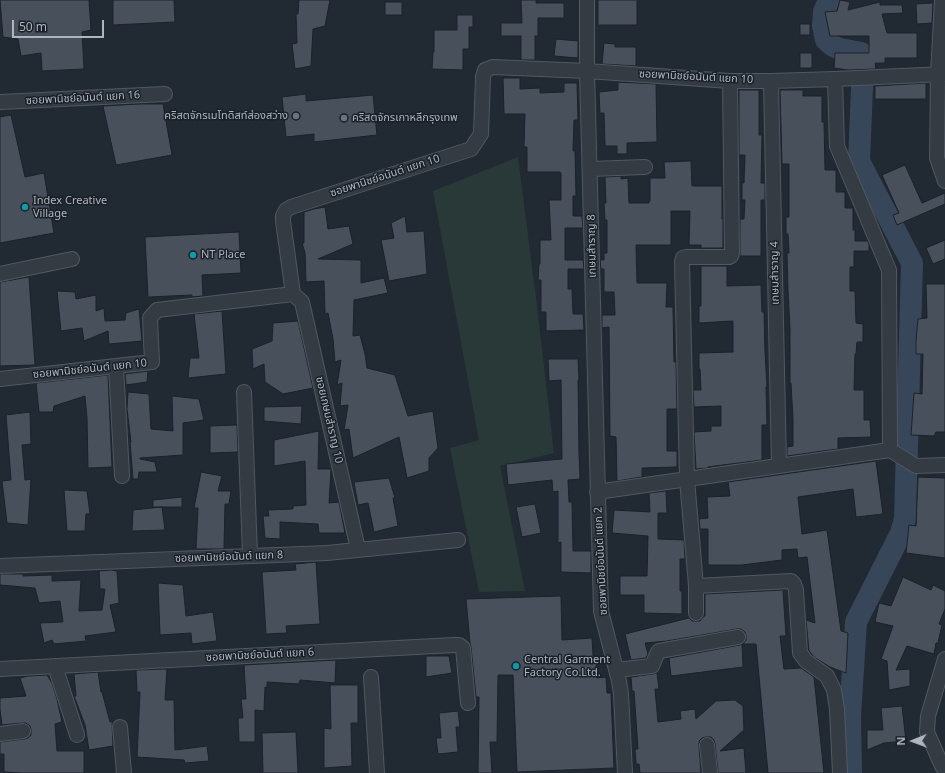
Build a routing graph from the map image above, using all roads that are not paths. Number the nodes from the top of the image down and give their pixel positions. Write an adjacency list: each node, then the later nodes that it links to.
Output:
1 (587, 0): 3 (street, เกษมสำราญ 8)
2 (942, 0): 4 (street)
3 (587, 71): 6 (street, ซอยพานิชย์อนันต์ แยก 10); 12 (street, เกษมสำราญ 8); 16 (street, ซอยพานิชย์อนันต์ แยก 10)
4 (942, 74): 5 (street, ซอยพานิชย์อนันต์ แยก 10); 10 (street)
5 (841, 79): 7 (street, ซอยพานิชย์อนันต์ แยก 10); 20 (street)
6 (730, 81): 7 (street, ซอยพานิชย์อนันต์ แยก 10); 24 (street)
7 (771, 81): 22 (street, เกษมสำราญ 4)
8 (165, 94): 9 (street, ซอยพานิชย์อนันต์ แยก 16)
9 (0, 102)
10 (941, 158): 13 (street)
11 (645, 167): 12 (street)
12 (590, 169): 25 (street, เกษมสำราญ 8)
13 (945, 181)
14 (72, 259): 15 (street)
15 (0, 274)
16 (293, 294): 17 (street, ซอยพานิชย์อนันต์ แยก 10); 27 (street, ซอยเกษมสำราญ 10)
17 (116, 366): 18 (street, ซอยพานิชย์อนันต์ แยก 10); 23 (street)
18 (0, 379)
19 (244, 392): 28 (street)
20 (890, 450): 21 (street); 22 (street)
21 (945, 465)
22 (779, 466): 24 (street)
23 (122, 476)
24 (687, 479): 25 (street); 30 (street)
25 (597, 492): 36 (street, ซอยพานิชย์อนันต์ แยก 2)
26 (458, 540): 27 (street, ซอยพานิชย์อนันต์ แยก 8)
27 (358, 549): 28 (street, ซอยพานิชย์อนันต์ แยก 8)
28 (250, 556): 29 (street, ซอยพานิชย์อนันต์ แยก 8)
29 (0, 566)
30 (696, 586): 31 (street); 50 (street)
31 (696, 613)
32 (738, 637): 36 (street)
33 (945, 658): 38 (street)
34 (54, 666): 35 (street, ซอยพานิชย์อนันต์ แยก 6); 39 (street, ซอยพานิชย์อนันต์ แยก 6); 43 (street)
35 (0, 669)
36 (616, 670): 48 (street, ซอยพานิชย์อนันต์ แยก 2)
37 (371, 677): 47 (street)
38 (940, 694): 45 (street)
39 (468, 703)
40 (120, 727): 46 (street)
41 (23, 731): 42 (street)
42 (0, 734)
43 (77, 735)
44 (707, 745): 49 (street)
45 (945, 770)
46 (124, 773)
47 (377, 773)
48 (625, 773)
49 (710, 773)
50 (840, 773)

